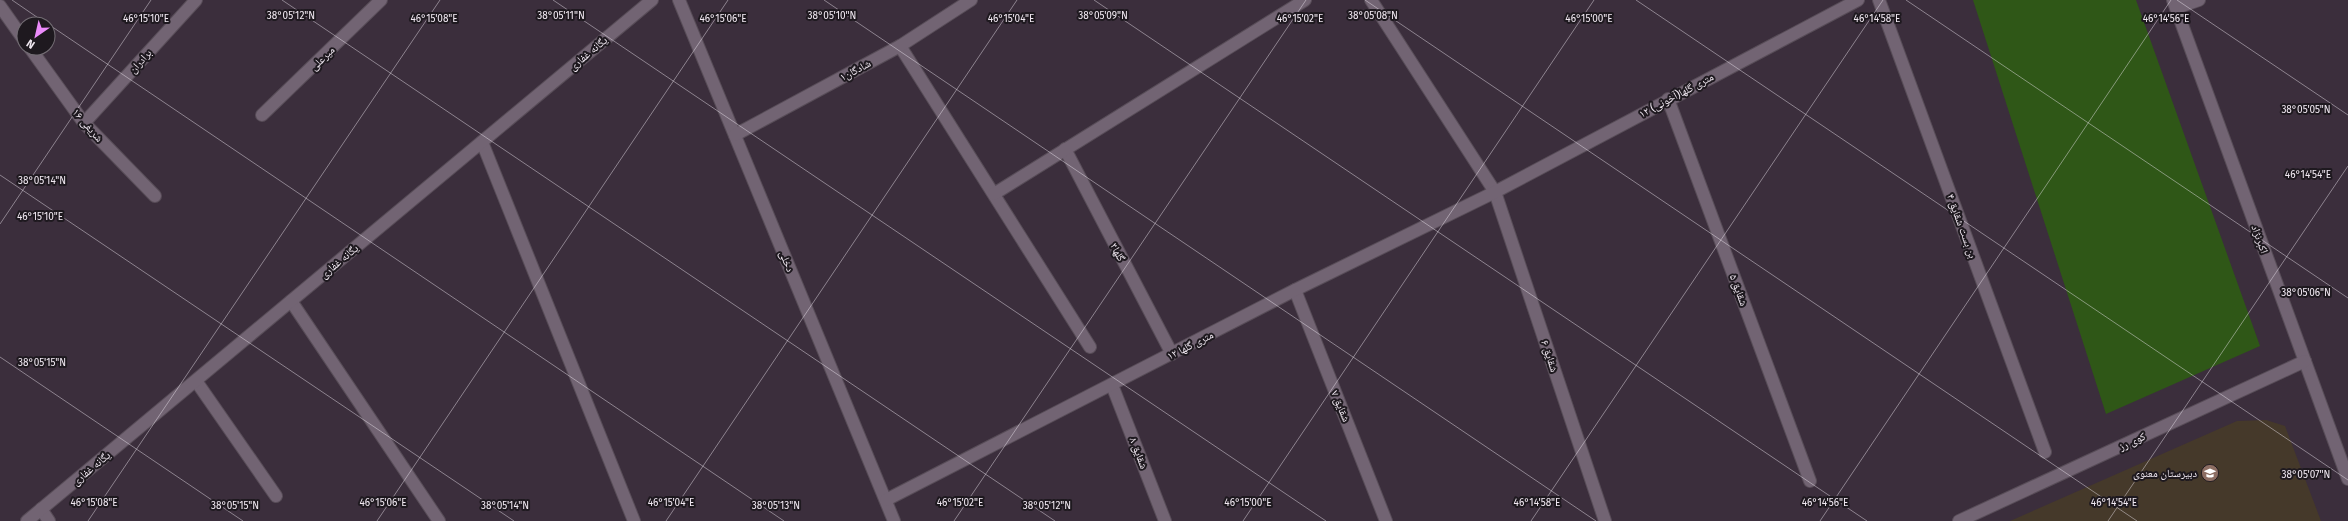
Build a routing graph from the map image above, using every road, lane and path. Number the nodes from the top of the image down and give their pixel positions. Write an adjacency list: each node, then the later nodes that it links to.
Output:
1 (196, 0): 18 (street, برادران)
2 (381, 0): 17 (street, میرعلی)
3 (652, 0): 20 (street, یگانه غفاری)
4 (679, 0): 19 (street, دخلی)
5 (971, 0): 14 (street, شادگان۱)
6 (1305, 0): 21 (street)
7 (1371, 0): 22 (street, شقایق ۶)
8 (1858, 0): 16 (street, ۱۲ متری گلها(آخونی))
9 (1879, 0): 32 (street, بن بست شقایق ۴)
10 (2199, 0): 11 (street)
11 (2174, 4): 29 (street, اکبرنژاد)
12 (0, 6): 13 (street)
13 (16, 29)
14 (900, 46): 19 (street, شادگان۱); 23 (street)
15 (36, 56): 18 (street, شریفی ۱۶)
16 (1668, 99): 22 (street, ۱۲ متری گلها(آخونی)); 34 (street, شقایق ۵)
17 (262, 115)
18 (84, 123): 24 (street, شریفی ۱۶)
19 (735, 135): 36 (street, دخلی)
20 (482, 142): 26 (street, یگانه غفاری); 41 (street)
21 (1065, 149): 23 (street); 28 (street, گلها۳)
22 (1495, 192): 25 (street, ۱۲ متری گلها); 45 (street, شقایق ۶)
23 (994, 194): 27 (street)
24 (155, 196)
25 (1295, 290): 28 (street, ۱۲ متری گلها); 44 (street, شقایق ۷)
26 (291, 301): 30 (street, یگانه غفاری); 40 (street)
27 (1090, 348)
28 (1172, 354): 31 (street, ۱۲ متری گلها)
29 (2305, 361): 33 (street, اکبرنژاد); 46 (street, کوی رز)
30 (196, 381): 35 (street); 37 (street, یگانه غفاری)
31 (1112, 384): 36 (street, ۱۲ متری گلها); 43 (street, شقایق ۸)
32 (2045, 452)
33 (2348, 479)
34 (1810, 481)
35 (276, 496)
36 (886, 500): 42 (street, دخلی)
37 (41, 510): 38 (street, یگانه غفاری); 39 (street)
38 (27, 521)
39 (49, 521)
40 (439, 521)
41 (634, 521)
42 (894, 521)
43 (1165, 521)
44 (1386, 521)
45 (1605, 521)
46 (1959, 521)

